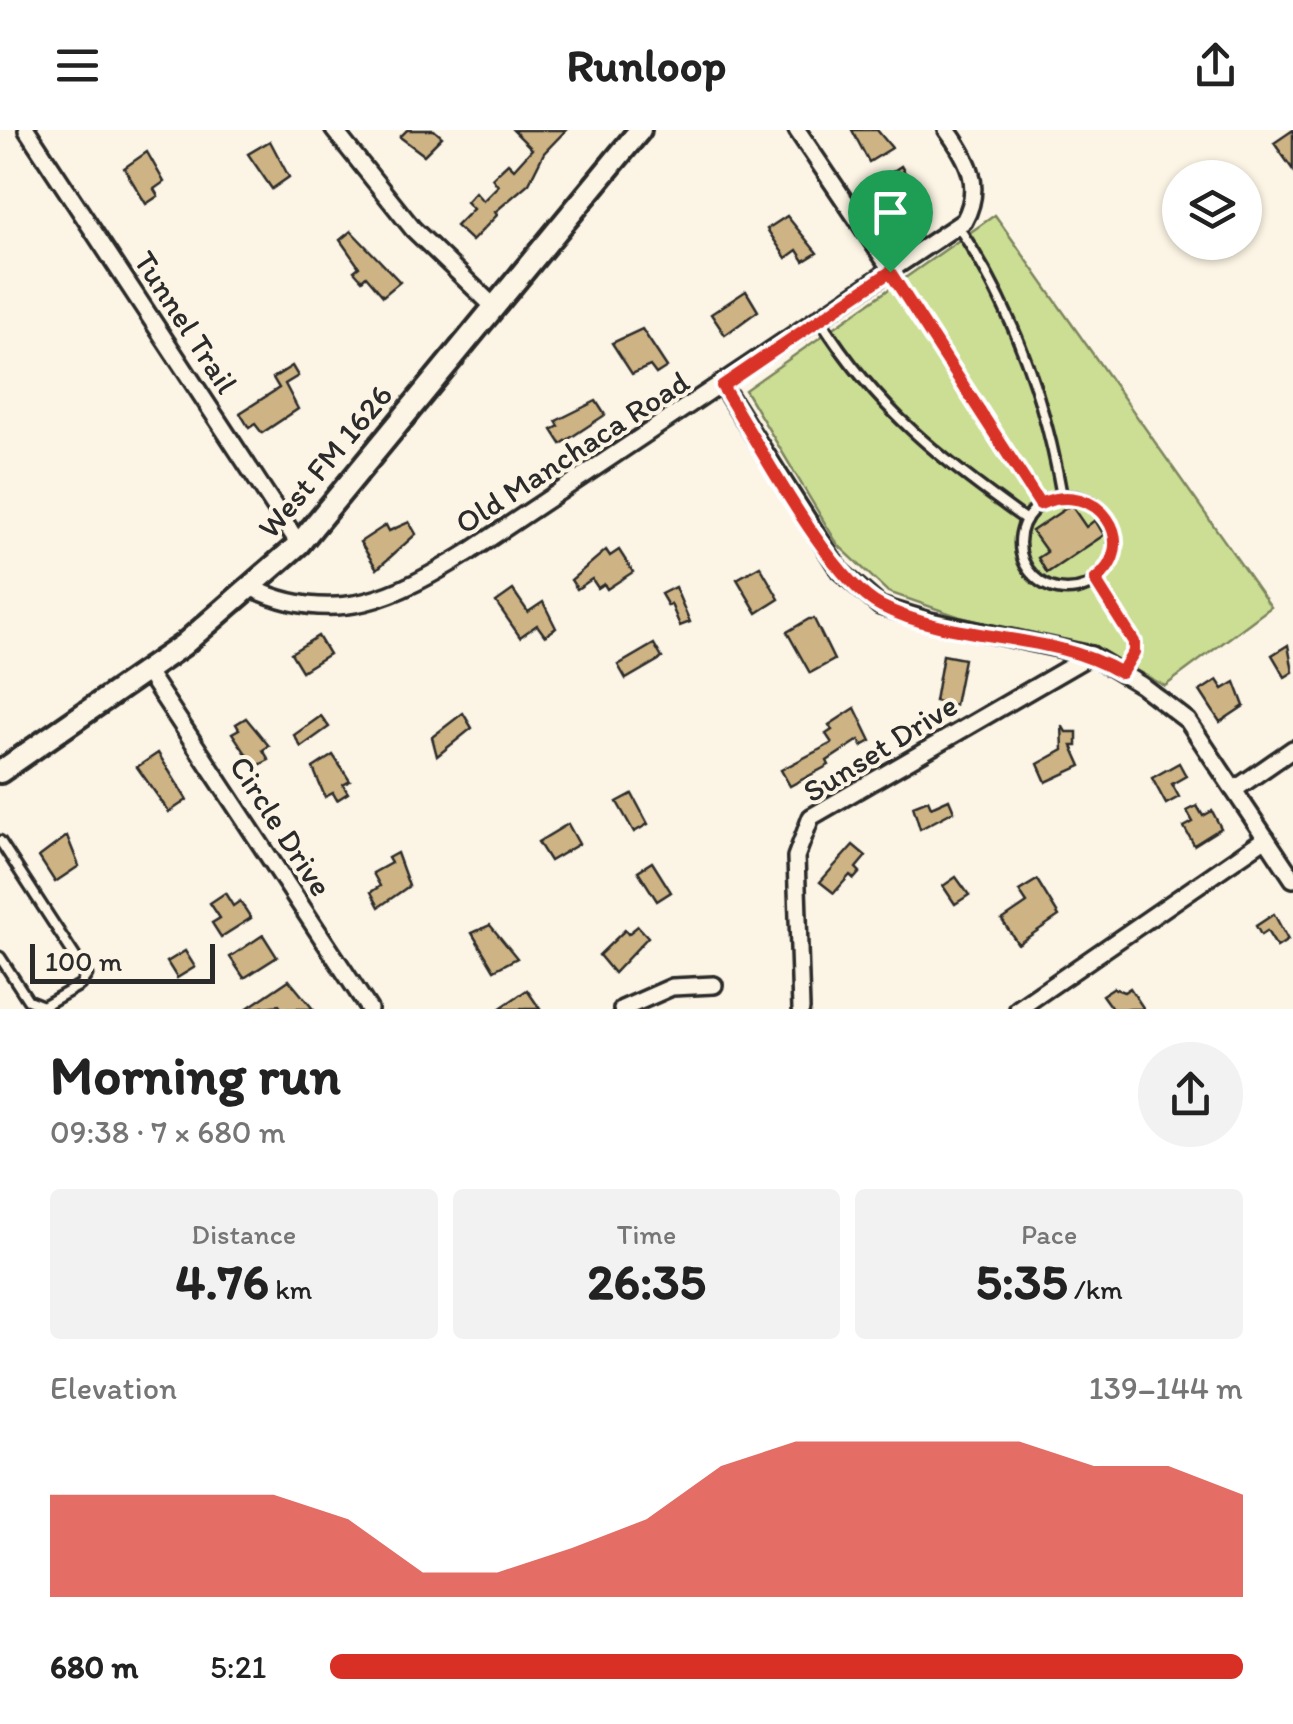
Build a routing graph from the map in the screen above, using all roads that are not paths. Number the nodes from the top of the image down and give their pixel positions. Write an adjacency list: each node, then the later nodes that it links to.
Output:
1 (27, 130): 14 (street, Tunnel Trail)
2 (334, 130): 8 (street)
3 (640, 130): 8 (main road, West FM 1626)
4 (797, 130): 7 (street)
5 (947, 130): 6 (street)
6 (957, 225): 7 (street, Old Manchaca Road); 11 (lane)
7 (891, 271): 9 (street, Old Manchaca Road); 12 (lane)
8 (494, 306): 14 (main road, West FM 1626)
9 (820, 319): 10 (street, Old Manchaca Road); 13 (lane)
10 (722, 386): 16 (street, Old Manchaca Road); 17 (street)
11 (1062, 496): 12 (lane); 15 (lane)
12 (1040, 504): 13 (lane)
13 (1026, 520): 15 (lane)
14 (298, 544): 16 (main road, West FM 1626)
15 (1095, 580): 19 (lane)
16 (252, 588): 18 (main road, West FM 1626)
17 (1091, 655): 19 (street); 30 (street, Sunset Drive)
18 (147, 672): 21 (main road, West FM 1626); 28 (street, Circle Drive)
19 (1121, 673): 22 (street)
20 (1293, 749): 22 (street)
21 (0, 772)
22 (1234, 790): 23 (street)
23 (1266, 838): 25 (street); 31 (street)
24 (0, 841): 26 (lane)
25 (1293, 879)
26 (0, 957)
27 (714, 985): 29 (street)
28 (369, 1009)
29 (622, 1009)
30 (801, 1009)
31 (1018, 1009)

